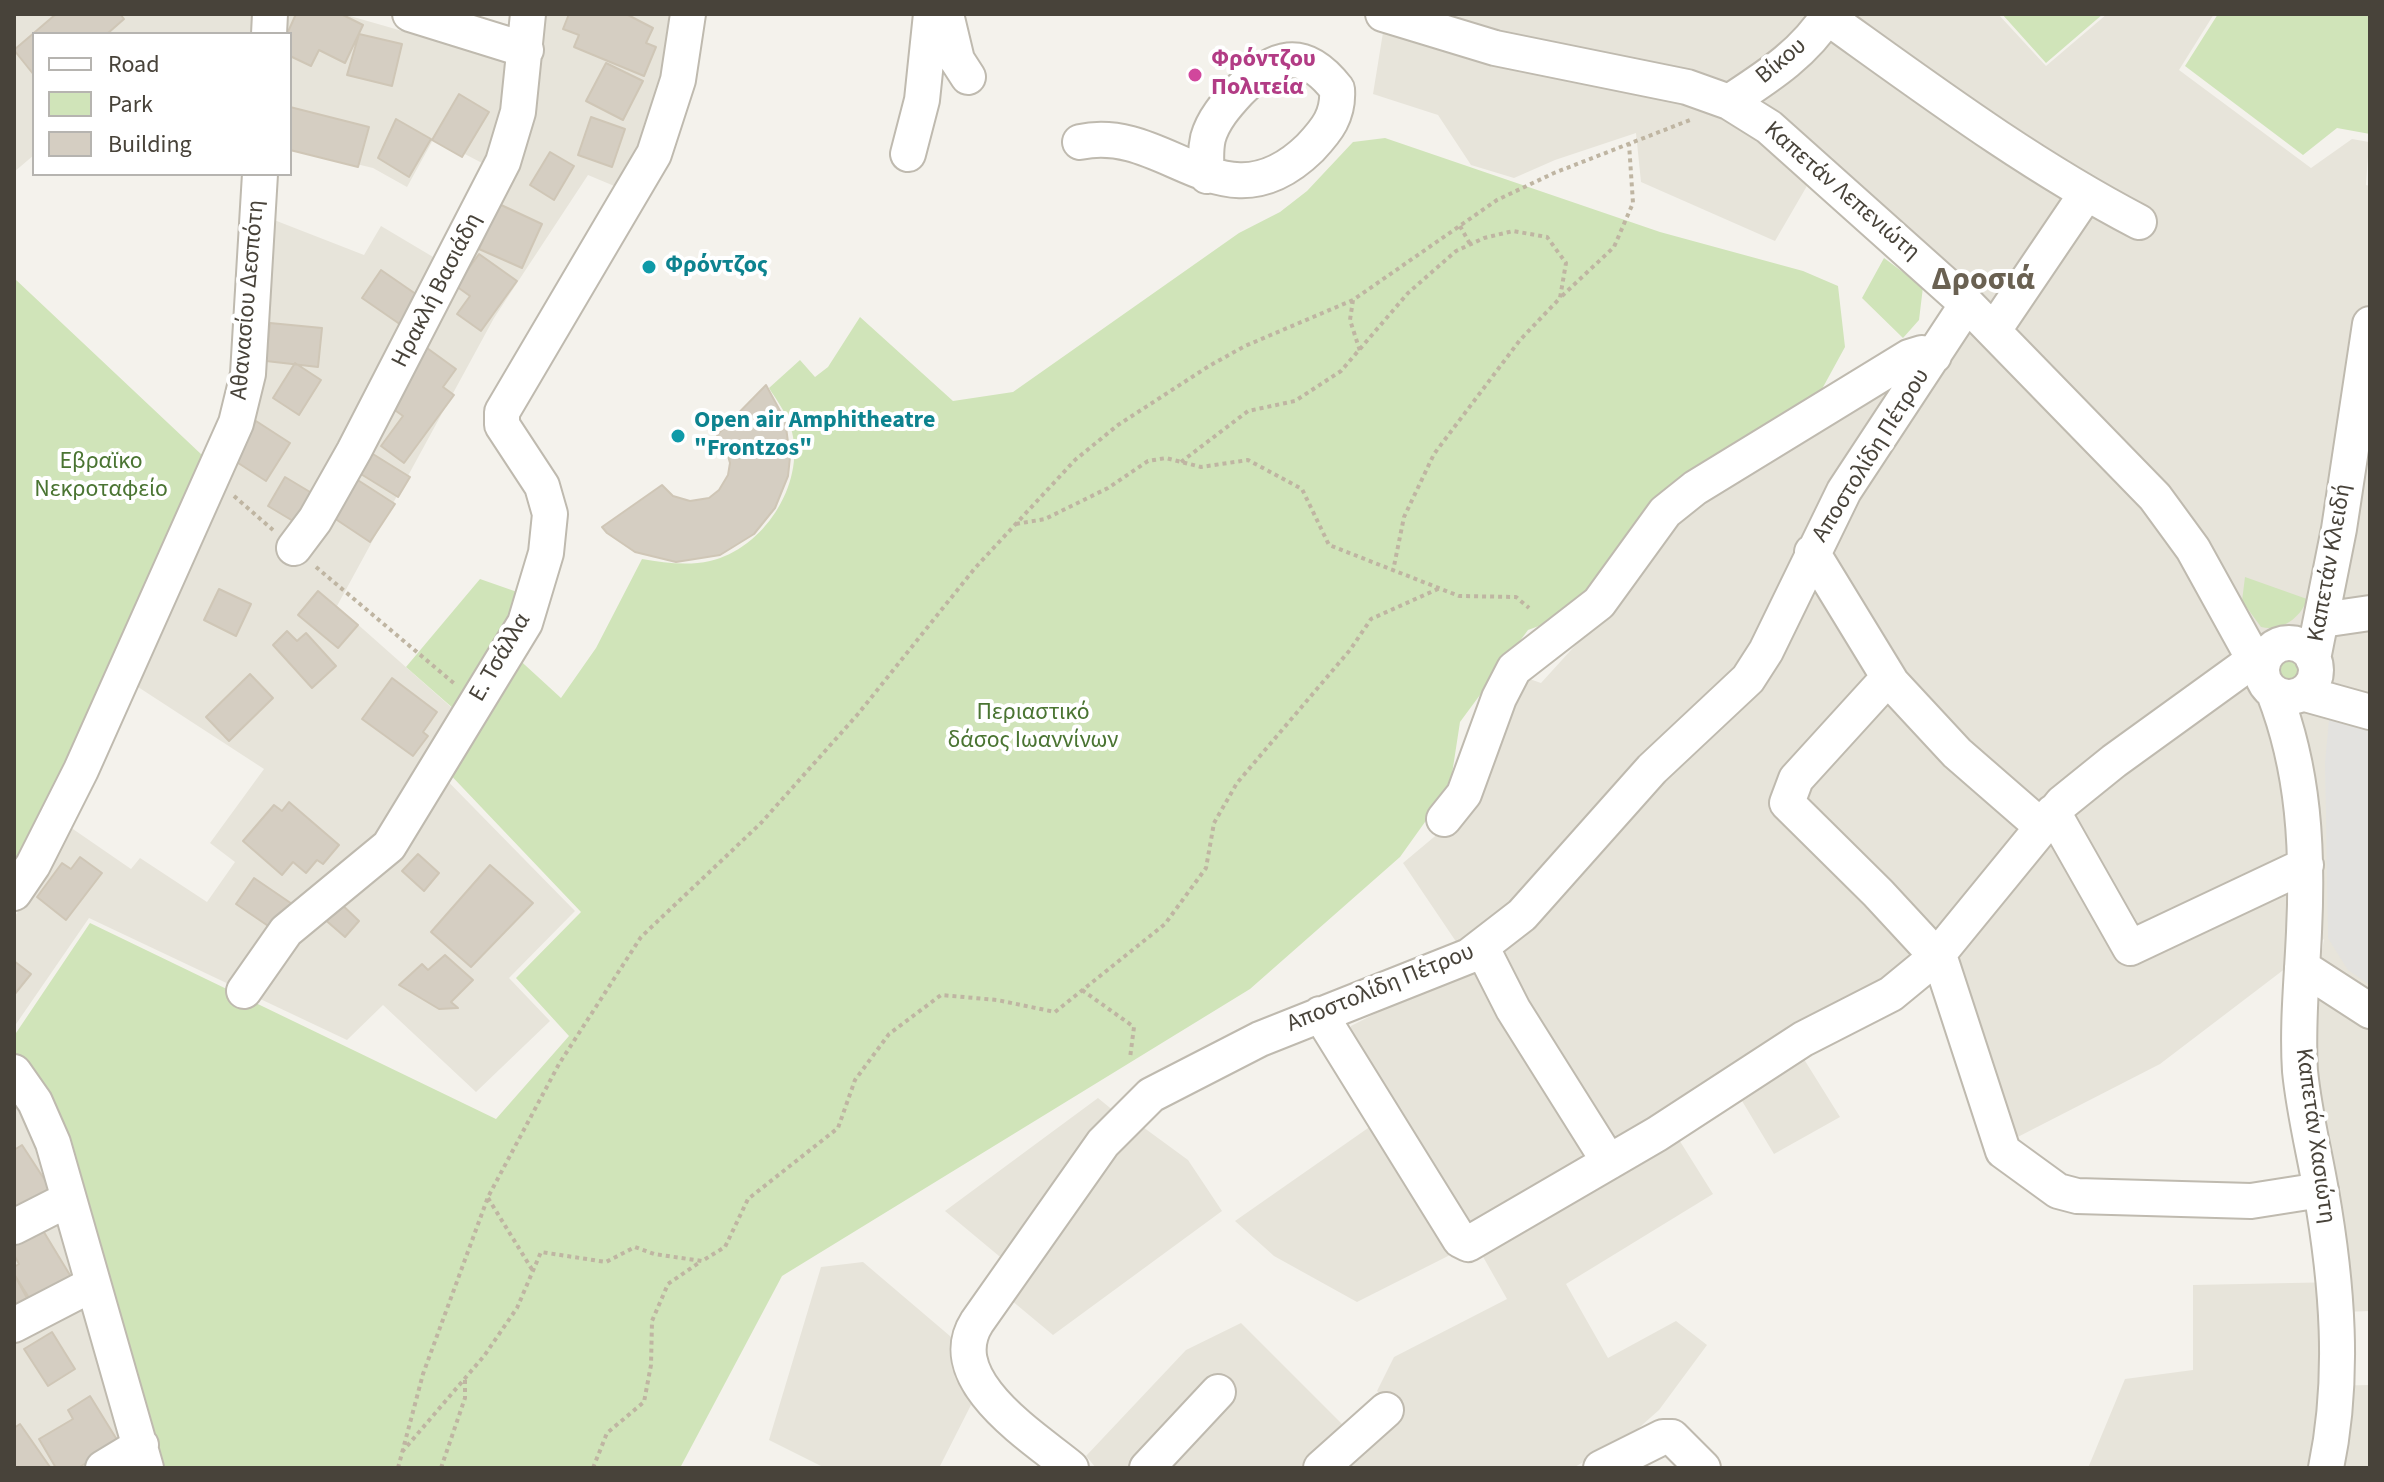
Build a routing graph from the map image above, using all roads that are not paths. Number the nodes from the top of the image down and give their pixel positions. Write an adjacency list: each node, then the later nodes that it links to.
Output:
1 (410, 14): 8 (street)
2 (528, 14): 8 (street, Ηρακλή Βασιάδη)
3 (688, 14): 35 (street, Ε. Τσάλλα)
4 (931, 14): 12 (street)
5 (946, 14): 9 (street)
6 (1383, 14): 10 (street, Καπετάν Λεπενιώτη)
7 (1828, 16): 10 (street, Βίκου); 15 (street)
8 (526, 50): 21 (street, Ηρακλή Βασιάδη)
9 (968, 77)
10 (1729, 102): 17 (street, Καπετάν Λεπενιώτη)
11 (1080, 142): 14 (street)
12 (908, 154)
13 (260, 176): 31 (street, Αθανασίου Δεσπότη)
14 (1207, 176)
15 (2086, 194): 16 (street); 19 (street)
16 (2139, 222)
17 (1967, 304): 19 (street, Καπετάν Λεπενιώτη); 20 (street, Αποστολίδη Πέτρου)
18 (2370, 324): 24 (street, Καπετάν Κλειδή)
19 (1994, 330): 25 (street, Καπετάν Λεπενιώτη)
20 (1934, 356): 22 (street, Αποστολίδη Πέτρου); 28 (street)
21 (294, 548)
22 (1812, 552): 26 (street); 32 (street, Αποστολίδη Πέτρου)
23 (2370, 613): 24 (street)
24 (2322, 620): 25 (street, Καπετάν Κλειδή)
25 (2281, 667): 27 (street); 29 (street); 30 (street, Καπετάν Χασιώτη)
26 (1888, 678): 29 (street); 33 (street)
27 (2370, 712)
28 (1444, 819)
29 (2048, 820): 30 (street); 33 (street)
30 (2306, 865): 34 (street, Καπετάν Χασιώτη)
31 (14, 893)
32 (1482, 948): 37 (street, Αποστολίδη Πέτρου); 39 (street)
33 (1936, 957): 39 (street); 40 (street)
34 (2302, 967): 36 (street); 40 (street, Καπετάν Χασιώτη)
35 (244, 991)
36 (2370, 1011)
37 (1320, 1014): 39 (street); 49 (street, Αποστολίδη Πέτρου)
38 (14, 1072): 41 (street)
39 (1609, 1162)
40 (2321, 1190): 54 (street, Καπετάν Χασιώτη)
41 (69, 1199): 42 (street); 43 (street)
42 (14, 1227)
43 (93, 1284): 44 (street); 47 (street)
44 (14, 1325)
45 (1218, 1392): 50 (street)
46 (1386, 1410): 51 (street)
47 (144, 1456): 48 (street)
48 (103, 1468)
49 (1071, 1468)
50 (1147, 1468)
51 (1321, 1468)
52 (1601, 1468): 53 (street)
53 (1703, 1468)
54 (2326, 1468)

